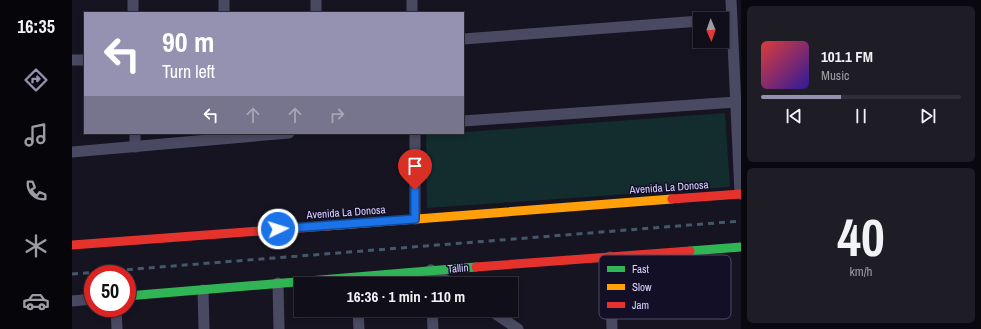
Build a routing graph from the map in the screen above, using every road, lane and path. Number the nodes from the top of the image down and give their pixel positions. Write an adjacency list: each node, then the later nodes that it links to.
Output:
1 (133, 0): 6 (street)
2 (224, 0): 7 (street)
3 (316, 0): 8 (street)
4 (412, 0): 9 (street)
5 (731, 0): 10 (street)
6 (133, 12)
7 (224, 12)
8 (316, 12)
9 (412, 12)
10 (728, 12)
11 (693, 22): 13 (street)
12 (729, 37): 16 (street)
13 (464, 39)
14 (72, 60): 15 (street)
15 (84, 60)
16 (736, 102): 17 (street); 24 (street)
17 (464, 121)
18 (135, 134): 22 (street)
19 (267, 134): 21 (street)
20 (415, 134): 25 (street)
21 (224, 136): 22 (street)
22 (135, 147): 23 (street)
23 (72, 152)
24 (740, 194): 25 (main road, Avenida La Donosa)
25 (415, 219): 26 (main road, Avenida La Donosa)
26 (72, 245)
27 (741, 247): 28 (main road, Tallin)
28 (625, 255)
29 (599, 257): 30 (main road, Tallin)
30 (431, 270): 31 (main road, Tallin); 32 (street); 33 (street)
31 (380, 277)
32 (432, 277)
33 (442, 277)
34 (294, 282): 35 (main road, Tallin)
35 (278, 283): 36 (main road, Tallin); 47 (street)
36 (203, 290): 37 (main road, Tallin); 46 (street)
37 (136, 295)
38 (84, 300): 39 (street)
39 (72, 301)
40 (116, 317): 45 (street)
41 (358, 317): 48 (street)
42 (432, 317): 49 (street)
43 (500, 317): 50 (street)
44 (612, 319): 51 (street)
45 (117, 329)
46 (204, 329)
47 (279, 329)
48 (359, 329)
49 (433, 329)
50 (518, 329)
51 (612, 329)

